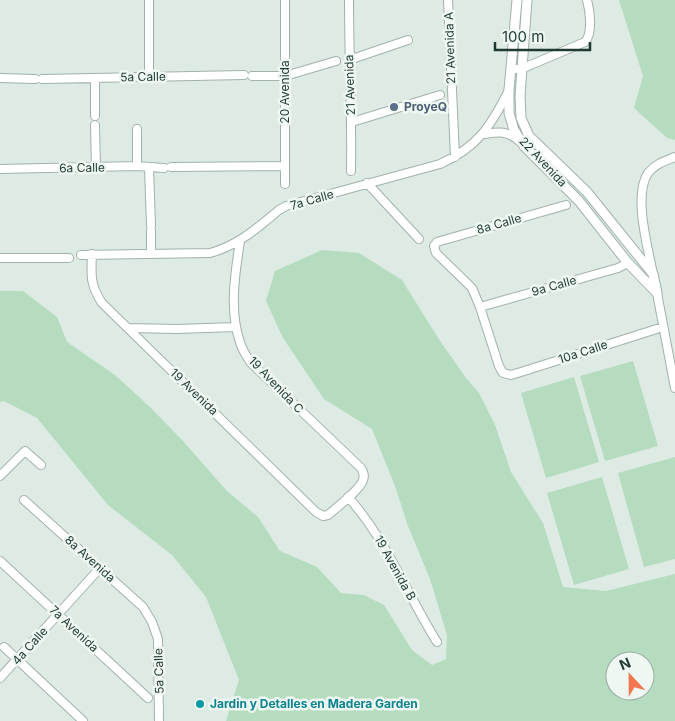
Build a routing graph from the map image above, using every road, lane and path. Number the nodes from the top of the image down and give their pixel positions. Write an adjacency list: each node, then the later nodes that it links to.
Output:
1 (149, 0): 14 (street)
2 (285, 0): 13 (street, 20 Avenida)
3 (349, 0): 9 (street, 21 Avenida)
4 (448, 0): 25 (street, 21 Avenida A)
5 (517, 0): 12 (street, 22 Avenida)
6 (527, 0): 11 (street, 22 Avenida)
7 (587, 0): 11 (street)
8 (408, 40): 9 (street)
9 (349, 60): 20 (street, 21 Avenida)
10 (336, 61): 13 (street, 5a Calle)
11 (521, 69): 12 (street); 35 (street, 22 Avenida)
12 (511, 70): 17 (street, 22 Avenida)
13 (285, 76): 14 (street, 5a Calle); 28 (street, 20 Avenida)
14 (149, 77): 16 (street, 5a Calle)
15 (0, 78): 16 (street, 5a Calle)
16 (95, 78): 19 (street)
17 (509, 90): 23 (street, 7a Calle); 24 (street, 22 Avenida)
18 (440, 95): 20 (street)
19 (96, 116)
20 (352, 122): 32 (street, 21 Avenida)
21 (96, 125): 29 (street)
22 (137, 129): 27 (street)
23 (484, 134): 24 (street); 25 (street, 7a Calle)
24 (524, 146): 36 (street, 22 Avenida)
25 (455, 157): 33 (street, 7a Calle)
26 (675, 157): 46 (street)
27 (137, 166): 29 (street, 6a Calle); 30 (street, 6a Calle)
28 (285, 166): 30 (street, 6a Calle); 34 (street, 20 Avenida)
29 (96, 168): 31 (street, 6a Calle)
30 (150, 168): 41 (street)
31 (0, 169)
32 (351, 171)
33 (367, 183): 38 (street); 39 (street, 7a Calle)
34 (285, 184)
35 (587, 192): 36 (street); 46 (street, 22 Avenida)
36 (579, 201): 45 (street, 22 Avenida)
37 (566, 205): 48 (street, 8a Calle)
38 (419, 239)
39 (240, 241): 41 (street, 7a Calle); 51 (street, 19 Avenida C)
40 (92, 254): 41 (street, 7a Calle); 42 (street, 7a Calle); 50 (street, 19 Avenida)
41 (152, 254)
42 (81, 255)
43 (0, 258): 44 (street)
44 (69, 258)
45 (628, 263): 47 (street, 22 Avenida); 48 (street, 9a Calle)
46 (653, 274): 47 (street)
47 (657, 293): 49 (street)
48 (480, 307): 49 (street, 10a Calle)
49 (663, 327): 52 (street)
50 (129, 328): 51 (street); 55 (street, 19 Avenida)
51 (236, 328): 55 (street, 19 Avenida C)
52 (675, 388)
53 (41, 465): 54 (street)
54 (0, 476)
55 (348, 497): 61 (street, 19 Avenida B)
56 (24, 500): 58 (street, 8a Avenida)
57 (0, 561): 59 (street, 7a Avenida)
58 (100, 568): 59 (street, 4a Calle); 60 (street, 8a Avenida)
59 (59, 614): 63 (street, 4a Calle); 65 (street, 7a Avenida)
60 (152, 622): 67 (street, 5a Calle)
61 (438, 642)
62 (4, 647): 63 (street)
63 (17, 660): 64 (street, 4a Calle); 66 (street)
64 (0, 678)
65 (148, 698)
66 (83, 721)
67 (159, 721)

